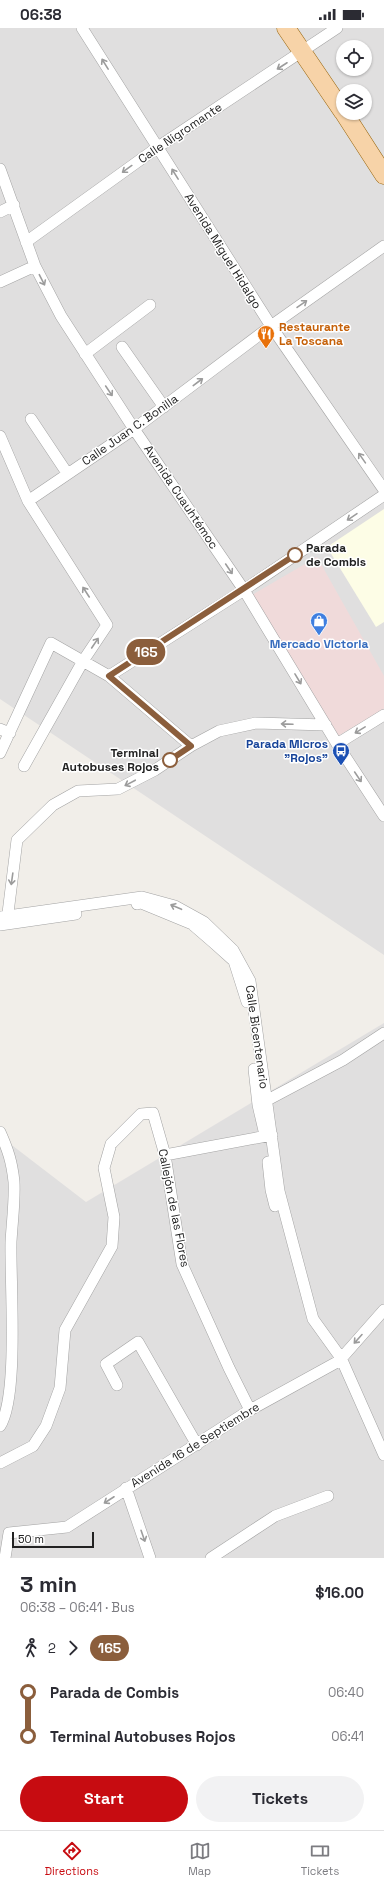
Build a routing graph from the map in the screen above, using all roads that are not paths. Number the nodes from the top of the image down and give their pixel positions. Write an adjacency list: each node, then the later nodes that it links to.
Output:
1 (82, 28): 7 (street, Avenida Miguel Hidalgo, one-way to 1)
2 (286, 28): 4 (main road)
3 (337, 28): 4 (street, Calle Nigromante)
4 (304, 52): 5 (main road); 7 (street, Calle Nigromante, one-way to 7)
5 (336, 101)
6 (348, 120): 9 (main road)
7 (158, 147): 12 (street, Calle Nigromante, one-way to 12); 17 (street, Avenida Miguel Hidalgo, one-way to 7)
8 (0, 169): 10 (street, Avenida Cuauhtémoc)
9 (384, 174)
10 (14, 204): 11 (street); 12 (street, Avenida Cuauhtémoc)
11 (0, 212)
12 (26, 242): 14 (street, Avenida Cuauhtémoc)
13 (384, 246): 17 (street, Calle Juan C. Bonilla, one-way to 13)
14 (35, 266): 15 (street); 19 (street, Avenida Cuauhtémoc, one-way to 19)
15 (0, 282)
16 (150, 305): 19 (street)
17 (271, 326): 20 (street, Calle Juan C. Bonilla, one-way to 17); 25 (street, Avenida Miguel Hidalgo, one-way to 17)
18 (122, 347): 20 (street)
19 (85, 354): 22 (street, Avenida Cuauhtémoc, one-way to 22)
20 (164, 407): 22 (street, Calle Juan C. Bonilla)
21 (31, 418): 24 (street)
22 (134, 429): 24 (street, Calle Juan C. Bonilla); 28 (street, Avenida Cuauhtémoc, one-way to 28)
23 (0, 436): 27 (street)
24 (67, 473): 27 (street, Calle Juan C. Bonilla)
25 (384, 490)
26 (384, 495): 28 (street, one-way to 28)
27 (28, 501): 29 (street, one-way to 27)
28 (244, 590): 30 (street); 32 (street, Avenida Cuauhtémoc, one-way to 32)
29 (83, 661): 30 (street); 33 (street); 37 (street)
30 (109, 676): 35 (street)
31 (384, 715): 34 (street, one-way to 34)
32 (326, 725): 34 (street, Avenida Cuauhtémoc); 35 (street, one-way to 35)
33 (5, 731): 36 (street)
34 (337, 744): 38 (street, Avenida Cuauhtémoc, one-way to 38)
35 (191, 746): 39 (street, one-way to 39)
36 (0, 754)
37 (24, 766)
38 (384, 816)
39 (4, 921): 41 (street, Calle Bicentenario)
40 (384, 1033): 41 (street)
41 (262, 1103): 43 (street, Calle Bicentenario)
42 (0, 1132): 49 (street)
43 (269, 1136): 44 (street); 46 (street, Calle Bicentenario)
44 (165, 1155): 48 (street, Callejón de las Flores); 52 (street, Callejón de las Flores)
45 (384, 1310): 46 (street, Avenida 16 de Septiembre, one-way to 46)
46 (341, 1361): 48 (street, Avenida 16 de Septiembre); 51 (street, Calle Bicentenario)
47 (117, 1385): 50 (street)
48 (250, 1410): 50 (street, Avenida 16 de Septiembre)
49 (0, 1426)
50 (197, 1445): 53 (street, Avenida 16 de Septiembre)
51 (384, 1456)
52 (0, 1463)
53 (126, 1488): 55 (street, Avenida 16 de Septiembre, one-way to 55); 56 (street, one-way to 56)
54 (328, 1496): 57 (street)
55 (5, 1558)
56 (150, 1558)
57 (211, 1558)

